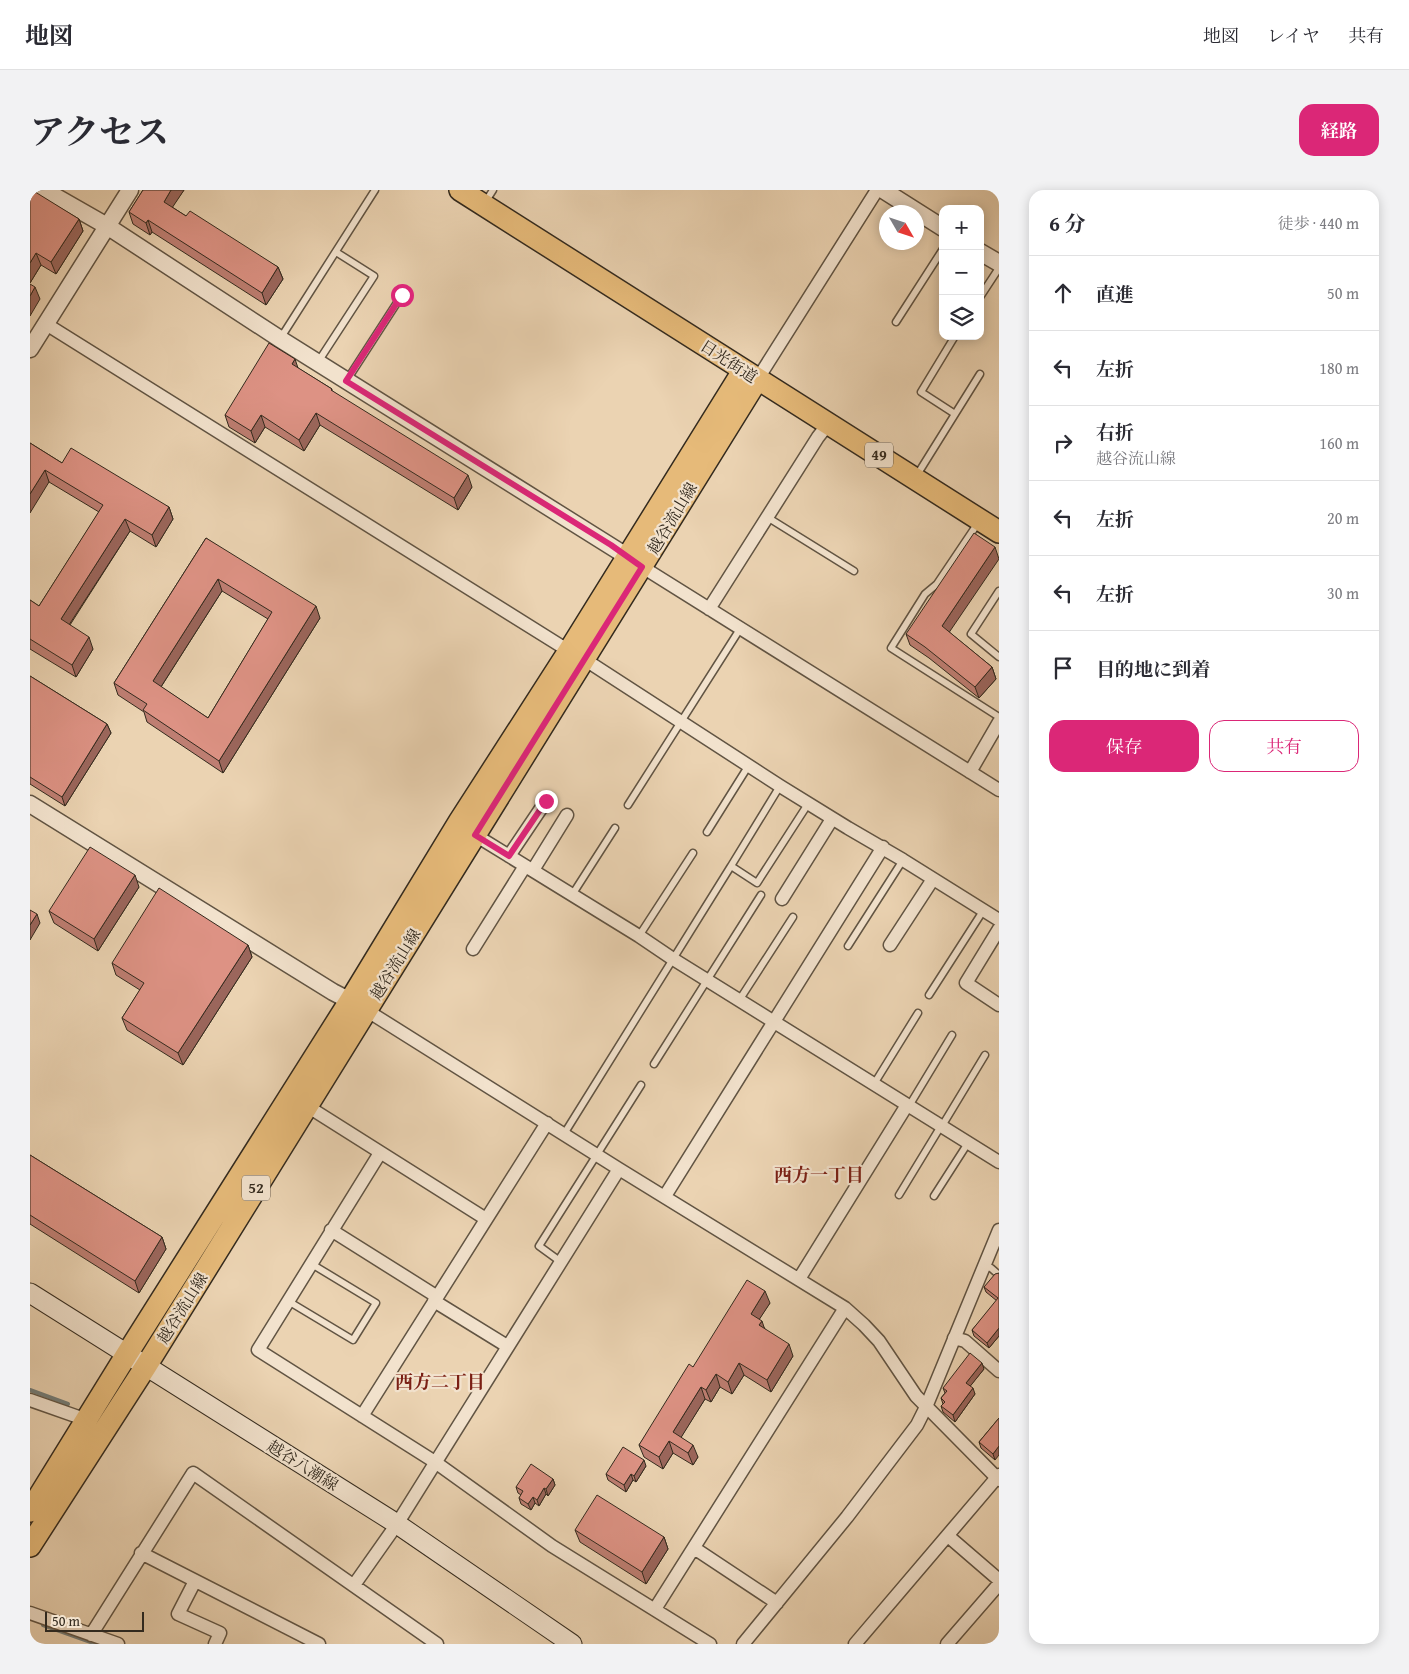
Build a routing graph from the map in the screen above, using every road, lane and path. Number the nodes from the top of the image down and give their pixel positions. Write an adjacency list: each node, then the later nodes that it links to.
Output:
1 (44, 190): 9 (street)
2 (130, 190): 9 (street)
3 (375, 190): 11 (lane)
4 (460, 190): 7 (main road, 日光街道 / 49)
5 (876, 190): 24 (street)
6 (883, 190): 8 (street)
7 (488, 197): 24 (main road, 日光街道 / 49)
8 (939, 225)
9 (107, 226): 18 (street); 19 (street)
10 (942, 250): 17 (lane)
11 (336, 252): 19 (lane); 22 (lane)
12 (984, 254): 13 (street)
13 (999, 263)
14 (999, 268): 16 (lane)
15 (402, 295): 25 (lane)
16 (981, 295)
17 (896, 322)
18 (46, 324): 21 (street); 37 (street)
19 (280, 339): 22 (street)
20 (953, 340): 26 (lane)
21 (30, 349)
22 (318, 363): 25 (street)
23 (980, 374): 26 (lane)
24 (750, 375): 27 (main road, 日光街道 / 49); 32 (main road, 越谷流山線 / 52)
25 (346, 381): 32 (street)
26 (955, 414): 28 (lane)
27 (829, 423): 28 (main road, 日光街道 / 49); 29 (street)
28 (916, 478): 30 (main road, 日光街道 / 49)
29 (767, 517): 33 (lane); 35 (street)
30 (980, 520): 31 (main road, 日光街道 / 49); 39 (lane)
31 (999, 532)
32 (635, 562): 35 (street); 37 (main road, 越谷流山線 / 52)
33 (854, 571)
34 (999, 591): 38 (lane)
35 (710, 609): 36 (street)
36 (740, 629): 40 (lane); 43 (street)
37 (577, 655): 40 (street); 54 (main road, 越谷流山線 / 52); 78 (main road, 越谷流山線 / 52)
38 (999, 657)
39 (999, 717)
40 (681, 722): 42 (street); 49 (lane)
41 (999, 722): 43 (street)
42 (749, 765): 44 (street); 53 (lane)
43 (970, 772): 45 (street)
44 (780, 786): 48 (street); 59 (lane)
45 (999, 790)
46 (546, 801): 57 (street)
47 (30, 804): 78 (street)
48 (808, 804): 51 (street); 59 (lane)
49 (628, 805)
50 (567, 815): 60 (street)
51 (832, 819): 55 (street); 64 (street)
52 (614, 828): 62 (lane)
53 (707, 832)
54 (475, 835): 57 (street); 78 (main road, 越谷流山線 / 52)
55 (883, 847): 58 (street); 80 (street)
56 (692, 853): 69 (lane)
57 (509, 856): 60 (street)
58 (903, 860): 61 (street); 70 (lane)
59 (731, 866): 73 (lane)
60 (529, 868): 62 (street); 72 (street)
61 (933, 879): 65 (street); 71 (street)
62 (572, 895): 69 (street)
63 (760, 895): 74 (lane)
64 (782, 899)
65 (983, 910): 67 (street); 75 (lane)
66 (793, 917): 76 (lane)
67 (999, 920)
68 (999, 929): 77 (street)
69 (639, 936): 73 (street)
70 (848, 946)
71 (890, 946)
72 (473, 949)
73 (673, 959): 74 (street); 90 (lane)
74 (707, 979): 76 (street); 83 (lane)
75 (930, 995)
76 (740, 999): 80 (street)
77 (999, 1005)
78 (358, 1006): 86 (main road, 越谷流山線 / 52); 88 (street); 113 (main road, 越谷流山線 / 52)
79 (918, 1013): 85 (lane)
80 (773, 1021): 85 (street); 97 (street)
81 (952, 1035): 87 (lane)
82 (986, 1055): 89 (lane)
83 (654, 1064)
84 (641, 1085): 93 (lane)
85 (874, 1085): 87 (street)
86 (307, 1106): 92 (street); 114 (main road, 越谷流山線 / 52)
87 (908, 1106): 89 (street); 106 (street)
88 (546, 1123): 90 (street); 99 (street)
89 (942, 1126): 91 (street); 96 (lane)
90 (564, 1134): 93 (street)
91 (968, 1143): 94 (street); 98 (lane)
92 (380, 1153): 99 (street); 100 (street)
93 (596, 1155): 95 (street); 102 (lane)
94 (999, 1162)
95 (619, 1169): 97 (street); 102 (street)
96 (899, 1195)
97 (665, 1196): 106 (street)
98 (934, 1196)
99 (486, 1219): 108 (street)
100 (331, 1230): 103 (street); 108 (street)
101 (999, 1230): 104 (street)
102 (561, 1262): 112 (street)
103 (310, 1263): 109 (street); 109 (lane)
104 (983, 1266): 105 (lane); 111 (street)
105 (999, 1274)
106 (799, 1279): 110 (street)
107 (30, 1292): 113 (main road, 越谷八潮線)
108 (435, 1298): 112 (street); 118 (street)
109 (288, 1300): 118 (street)
110 (845, 1308): 117 (street); 126 (street)
111 (954, 1338): 115 (street); 117 (street)
112 (507, 1346): 120 (street)
113 (127, 1354): 114 (main road, 越谷八潮線); 119 (main road, 越谷流山線 / 52)
114 (146, 1366): 123 (main road, 越谷八潮線); 125 (main road, 越谷流山線 / 52)
115 (999, 1371)
116 (30, 1400): 119 (street)
117 (926, 1407): 121 (street); 132 (street)
118 (362, 1416): 120 (street)
119 (87, 1420): 122 (main road, 越谷流山線 / 52)
120 (435, 1462): 123 (street); 133 (street)
121 (998, 1478): 124 (street)
122 (30, 1510)
123 (397, 1524): 131 (street); 141 (main road, 越谷八潮線)
124 (948, 1536): 128 (street); 144 (street)
125 (30, 1546)
126 (694, 1548): 132 (street); 133 (street)
127 (141, 1554): 129 (street); 131 (street); 135 (street)
128 (999, 1580)
129 (195, 1581): 138 (street); 139 (street)
130 (999, 1584): 145 (street)
131 (354, 1585): 136 (street)
132 (777, 1603): 143 (street)
133 (655, 1609): 142 (street)
134 (30, 1613): 135 (street)
135 (91, 1635): 137 (street)
136 (422, 1640): 140 (street)
137 (118, 1644)
138 (214, 1644)
139 (319, 1644)
140 (437, 1644)
141 (572, 1644)
142 (710, 1644)
143 (743, 1644)
144 (855, 1644)
145 (947, 1644)

